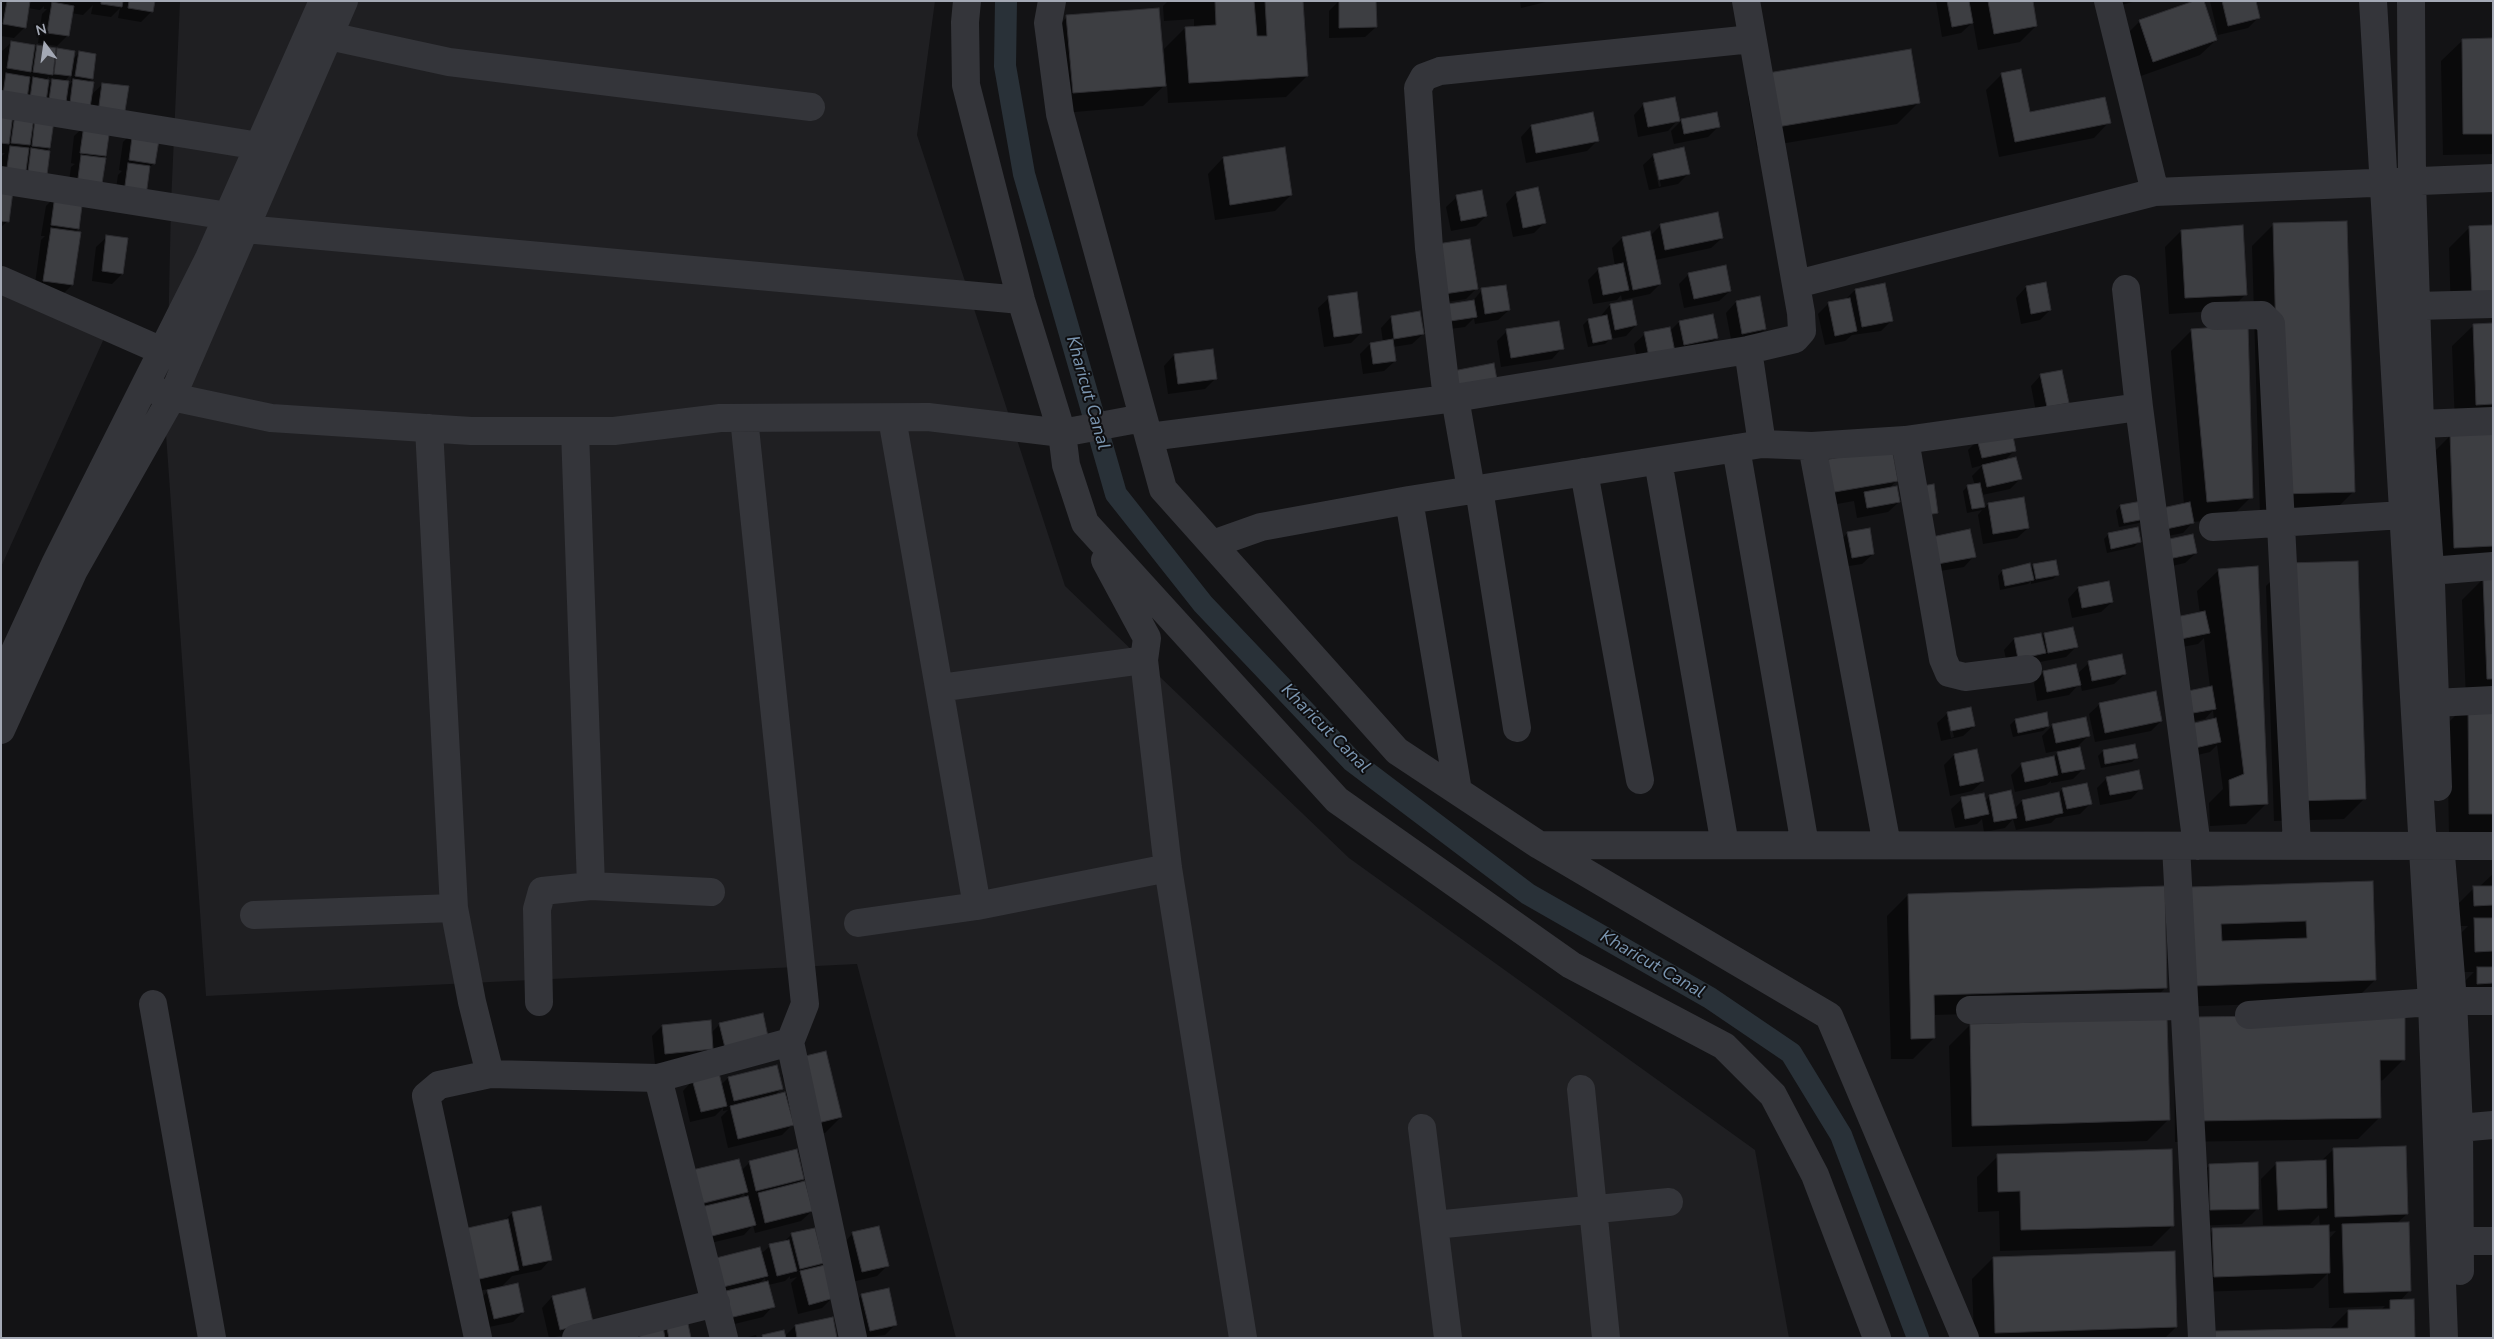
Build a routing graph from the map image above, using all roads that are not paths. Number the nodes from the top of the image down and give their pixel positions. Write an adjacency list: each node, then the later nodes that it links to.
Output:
1 (323, 1): 13 (street)
2 (344, 1): 9 (street)
3 (968, 1): 23 (street)
4 (1052, 1): 36 (street)
5 (1746, 1): 10 (street)
6 (2108, 1): 18 (street)
7 (2373, 1): 17 (street)
8 (2411, 1): 16 (street)
9 (329, 36): 12 (street); 19 (street)
10 (1752, 39): 21 (street); 31 (street)
11 (1, 104): 13 (street)
12 (811, 106)
13 (259, 146): 19 (street)
14 (2493, 178): 16 (street)
15 (1, 180): 19 (street)
16 (2412, 182): 17 (street); 25 (street)
17 (2385, 184): 18 (street); 48 (street)
18 (2155, 192): 21 (street)
19 (236, 222): 23 (street); 28 (street)
20 (1, 280): 28 (street)
21 (1797, 284): 27 (street)
22 (2126, 289): 32 (street)
23 (1021, 300): 40 (street)
24 (2493, 304): 25 (street)
25 (2416, 306): 37 (street)
26 (2215, 316): 49 (street)
27 (1748, 350): 31 (street); 42 (street)
28 (175, 356): 29 (street); 30 (street)
29 (145, 386): 30 (street); 57 (street)
30 (172, 397): 38 (street); 62 (street)
31 (1455, 398): 36 (street); 46 (street)
32 (2139, 407): 41 (street); 69 (street)
33 (744, 418): 34 (street); 39 (street); 87 (street)
34 (892, 418): 40 (street); 58 (street)
35 (2493, 421): 37 (street)
36 (1144, 424): 40 (street); 52 (street)
37 (2420, 424): 54 (street)
38 (429, 428): 39 (street); 77 (street)
39 (576, 431): 74 (street)
40 (1064, 433): 50 (street)
41 (1905, 440): 43 (street); 56 (street)
42 (1749, 446): 43 (street); 44 (street); 67 (street)
43 (1812, 446): 68 (street)
44 (1658, 460): 45 (street); 66 (street)
45 (1584, 472): 46 (street); 63 (street)
46 (1475, 489): 47 (street); 61 (street)
47 (1409, 500): 52 (street); 64 (street)
48 (2403, 515): 49 (street); 71 (street)
49 (2281, 522): 51 (street); 70 (street)
50 (1085, 523): 55 (street); 108 (street)
51 (2213, 527)
52 (1213, 544): 64 (street)
53 (2493, 566): 54 (street)
54 (2430, 571): 60 (street)
55 (1144, 660): 58 (street); 73 (street)
56 (2028, 669)
57 (1, 681)
58 (939, 688): 76 (street)
59 (2493, 700): 60 (street)
60 (2434, 703): 71 (street)
61 (1517, 728)
62 (1, 730)
63 (1640, 780)
64 (1458, 791): 65 (street)
65 (1539, 845): 66 (street); 109 (street)
66 (1725, 845): 67 (street)
67 (1805, 845): 68 (street)
68 (1887, 845): 69 (street)
69 (2186, 846): 70 (street); 84 (street)
70 (2297, 846): 71 (street)
71 (2431, 846): 72 (street); 80 (street)
72 (2493, 846)
73 (1168, 868): 76 (street); 105 (street)
74 (591, 886): 75 (street); 82 (street)
75 (711, 892)
76 (976, 906): 79 (street)
77 (454, 908): 78 (street); 88 (street)
78 (254, 915)
79 (858, 924)
80 (2443, 1001): 81 (street); 86 (street); 93 (street); 111 (street)
81 (2493, 1001)
82 (539, 1002)
83 (153, 1004): 100 (street)
84 (2184, 1006): 85 (street); 110 (street)
85 (1970, 1010)
86 (2249, 1015)
87 (790, 1042): 89 (street); 104 (street)
88 (490, 1074): 89 (street); 101 (street)
89 (658, 1078): 99 (street)
90 (1581, 1088): 95 (street)
91 (2493, 1125): 93 (street)
92 (1422, 1128): 96 (street)
93 (2459, 1128): 97 (street)
94 (1668, 1202): 95 (street)
95 (1593, 1208): 96 (street); 107 (street)
96 (1434, 1225): 106 (street)
97 (2459, 1241): 98 (street); 112 (street)
98 (2493, 1241)
99 (716, 1303): 102 (street); 103 (street)
100 (212, 1338)
101 (478, 1338)
102 (576, 1338)
103 (724, 1338)
104 (853, 1338)
105 (1243, 1338)
106 (1448, 1338)
107 (1606, 1338)
108 (1877, 1338)
109 (1965, 1338)
110 (2202, 1338)
111 (2444, 1338)
112 (2462, 1338)

